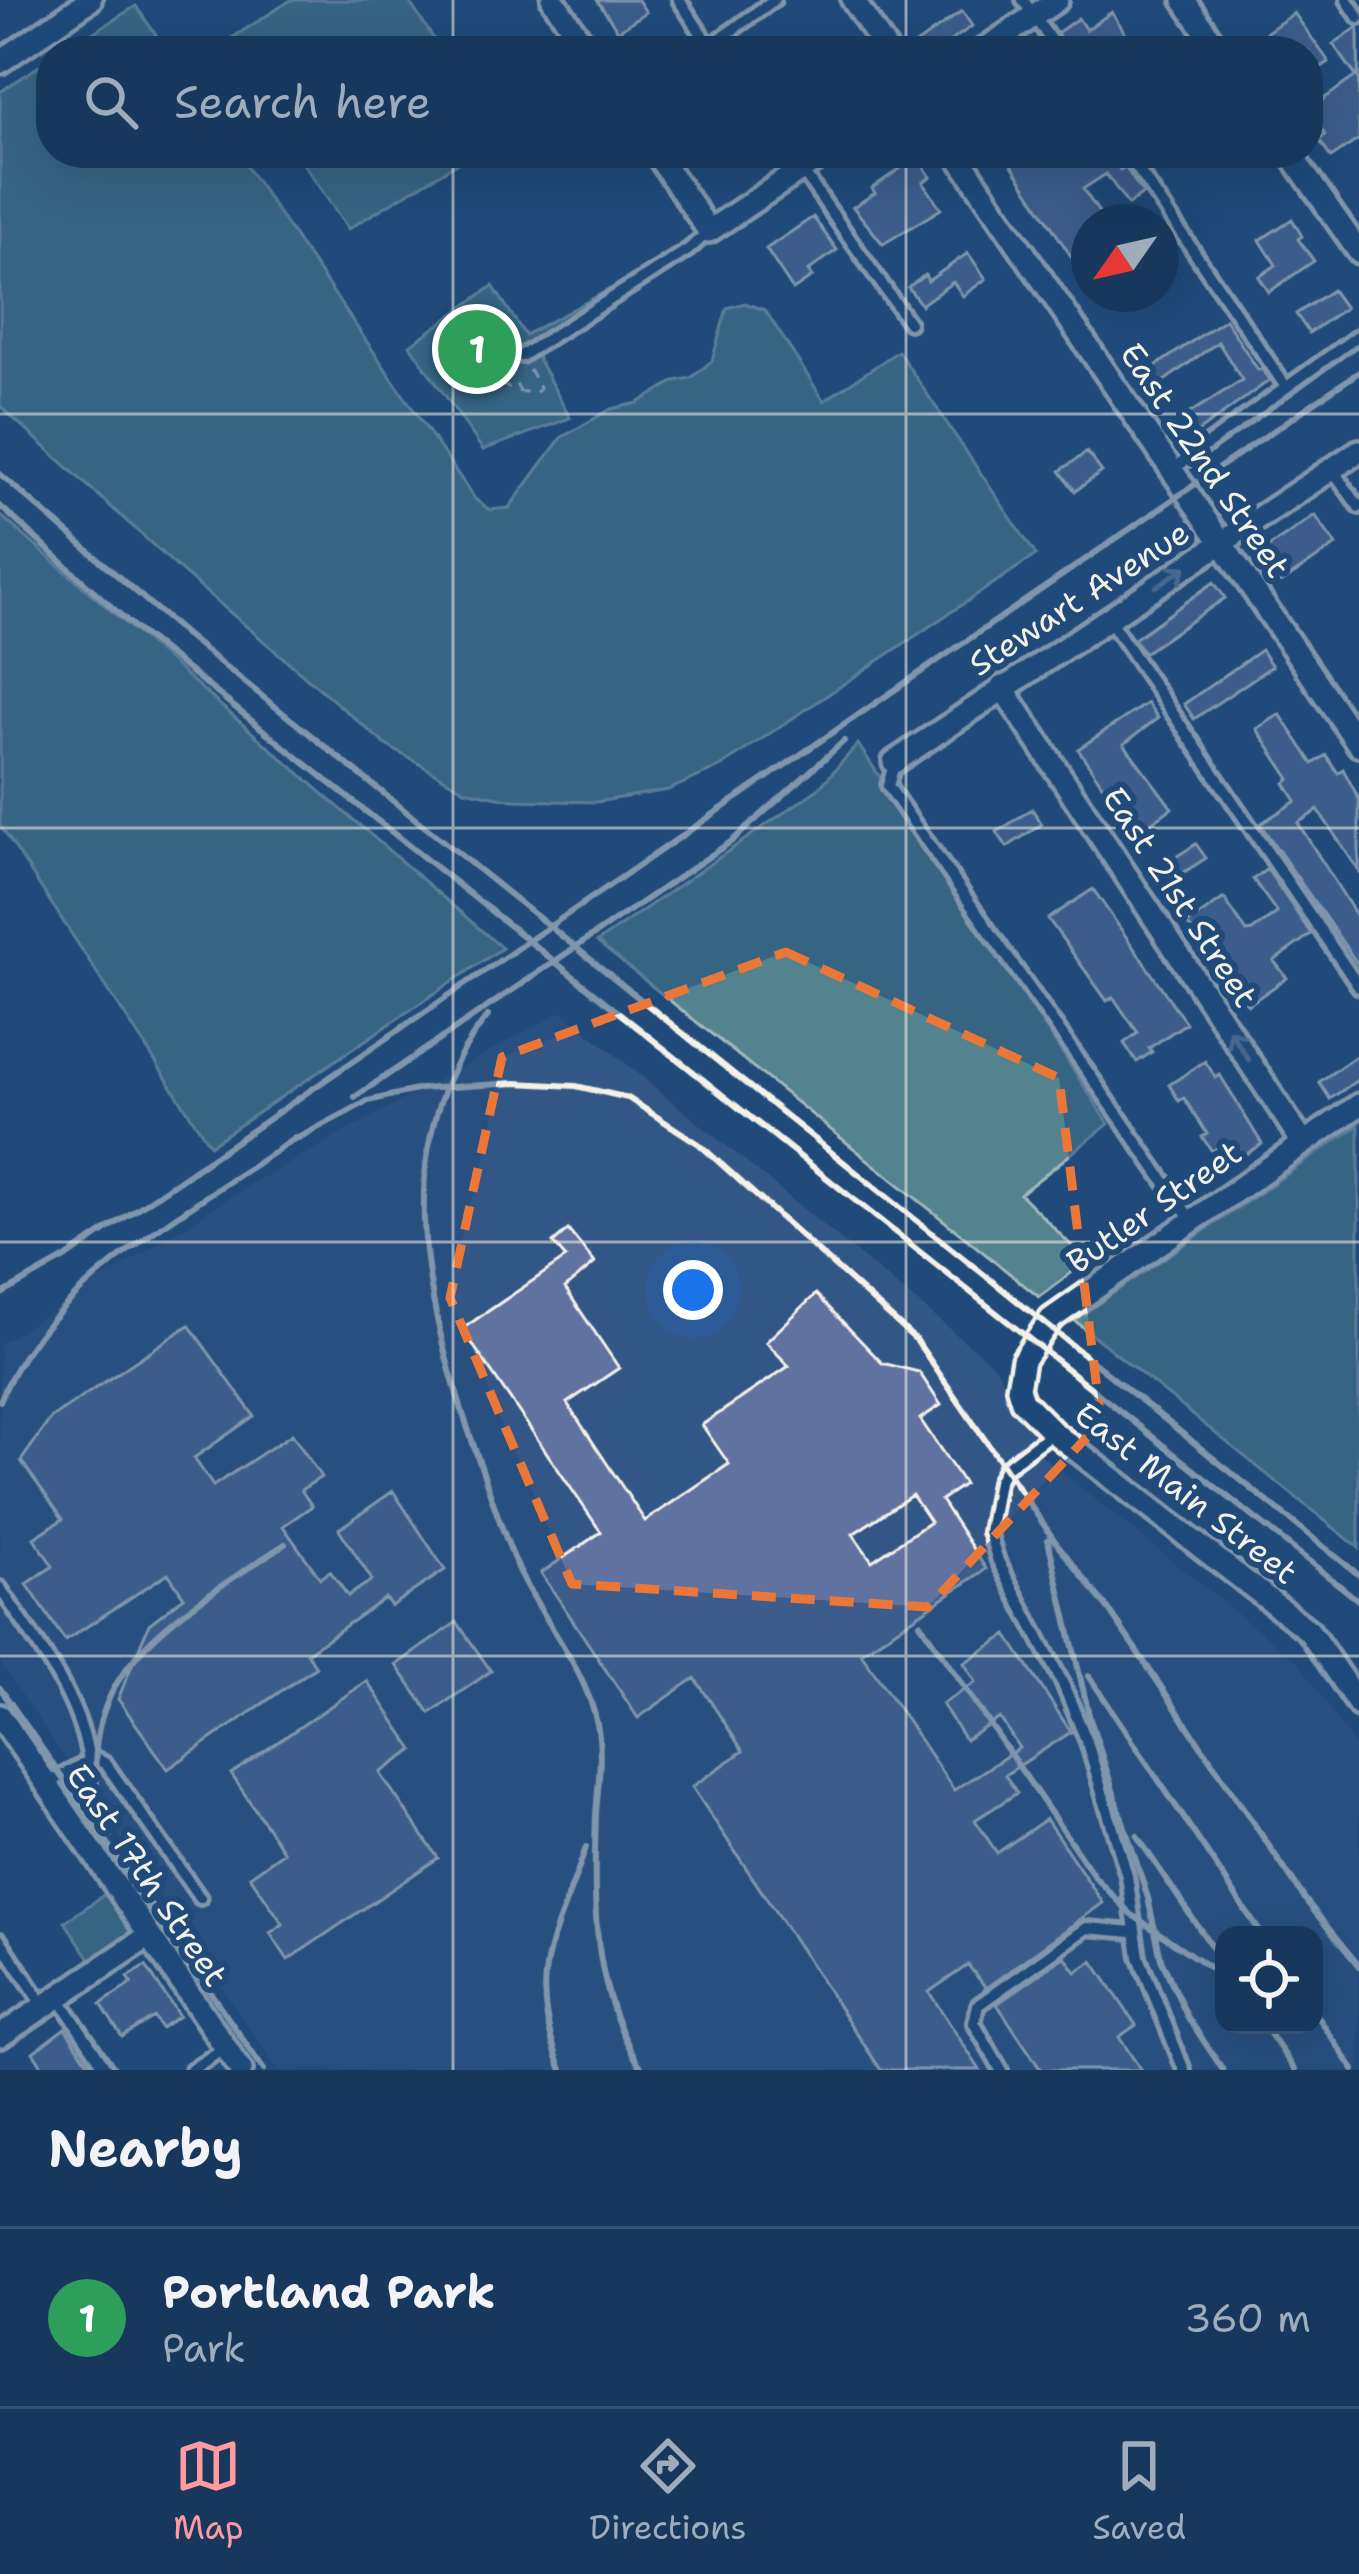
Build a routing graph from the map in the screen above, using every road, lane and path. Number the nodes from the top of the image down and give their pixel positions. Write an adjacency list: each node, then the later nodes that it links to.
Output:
1 (90, 0): 11 (street)
2 (553, 0): 12 (street)
3 (679, 0): 13 (lane)
4 (774, 0): 14 (lane)
5 (853, 0): 15 (street)
6 (1057, 0): 9 (street)
7 (1184, 0): 18 (street)
8 (1347, 0): 10 (lane)
9 (1028, 8): 16 (street); 17 (lane)
10 (1359, 18)
11 (38, 36)
12 (577, 36)
13 (704, 36)
14 (728, 36)
15 (877, 36)
16 (998, 36)
17 (1048, 36)
18 (1209, 36)
19 (36, 37): 20 (street)
20 (0, 62)
21 (666, 168): 27 (street)
22 (789, 168): 27 (street)
23 (795, 168): 29 (lane)
24 (966, 168): 39 (street, East 22nd Street)
25 (1137, 168): 35 (lane)
26 (1300, 168): 28 (street)
27 (709, 231): 32 (lane)
28 (1359, 252)
29 (909, 323)
30 (1359, 334): 35 (lane)
31 (489, 338): 33 (path)
32 (521, 356)
33 (506, 366): 34 (path); 36 (path)
34 (492, 375)
35 (1286, 387): 39 (lane)
36 (521, 393)
37 (1359, 451): 38 (street, Stewart Avenue)
38 (1332, 469): 40 (lane); 41 (street, Stewart Avenue)
39 (1171, 471): 41 (street, East 22nd Street)
40 (1359, 507)
41 (1222, 544): 42 (street, Stewart Avenue, one-way to 41); 44 (street, East 22nd Street)
42 (1108, 618): 43 (street, Stewart Avenue); 46 (lane)
43 (1002, 687): 45 (street, Stewart Avenue); 48 (street, East 21st Street, one-way to 43)
44 (1359, 745)
45 (894, 762): 49 (lane)
46 (1359, 986)
47 (1359, 1105): 48 (street, Butler Street)
48 (1303, 1143): 49 (street, Butler Street)
49 (1192, 1221): 50 (street, Butler Street)
50 (1018, 1388): 51 (street, East Main Street)
51 (1054, 1432): 53 (street, East Main Street); 58 (lane)
52 (0, 1588): 55 (lane)
53 (1359, 1705)
54 (0, 1716): 56 (street, East 17th Street)
55 (88, 1761): 56 (lane); 57 (lane)
56 (46, 1784): 59 (street, East 17th Street)
57 (200, 1898)
58 (1132, 1932): 67 (lane); 68 (lane)
59 (148, 1936): 61 (street); 63 (street, East 17th Street)
60 (0, 1940): 61 (lane)
61 (51, 2002): 62 (street); 64 (lane)
62 (0, 2036)
63 (226, 2048): 65 (lane); 66 (street, East 17th Street)
64 (107, 2070)
65 (191, 2070)
66 (241, 2070)
67 (1001, 2070)
68 (1184, 2070)

